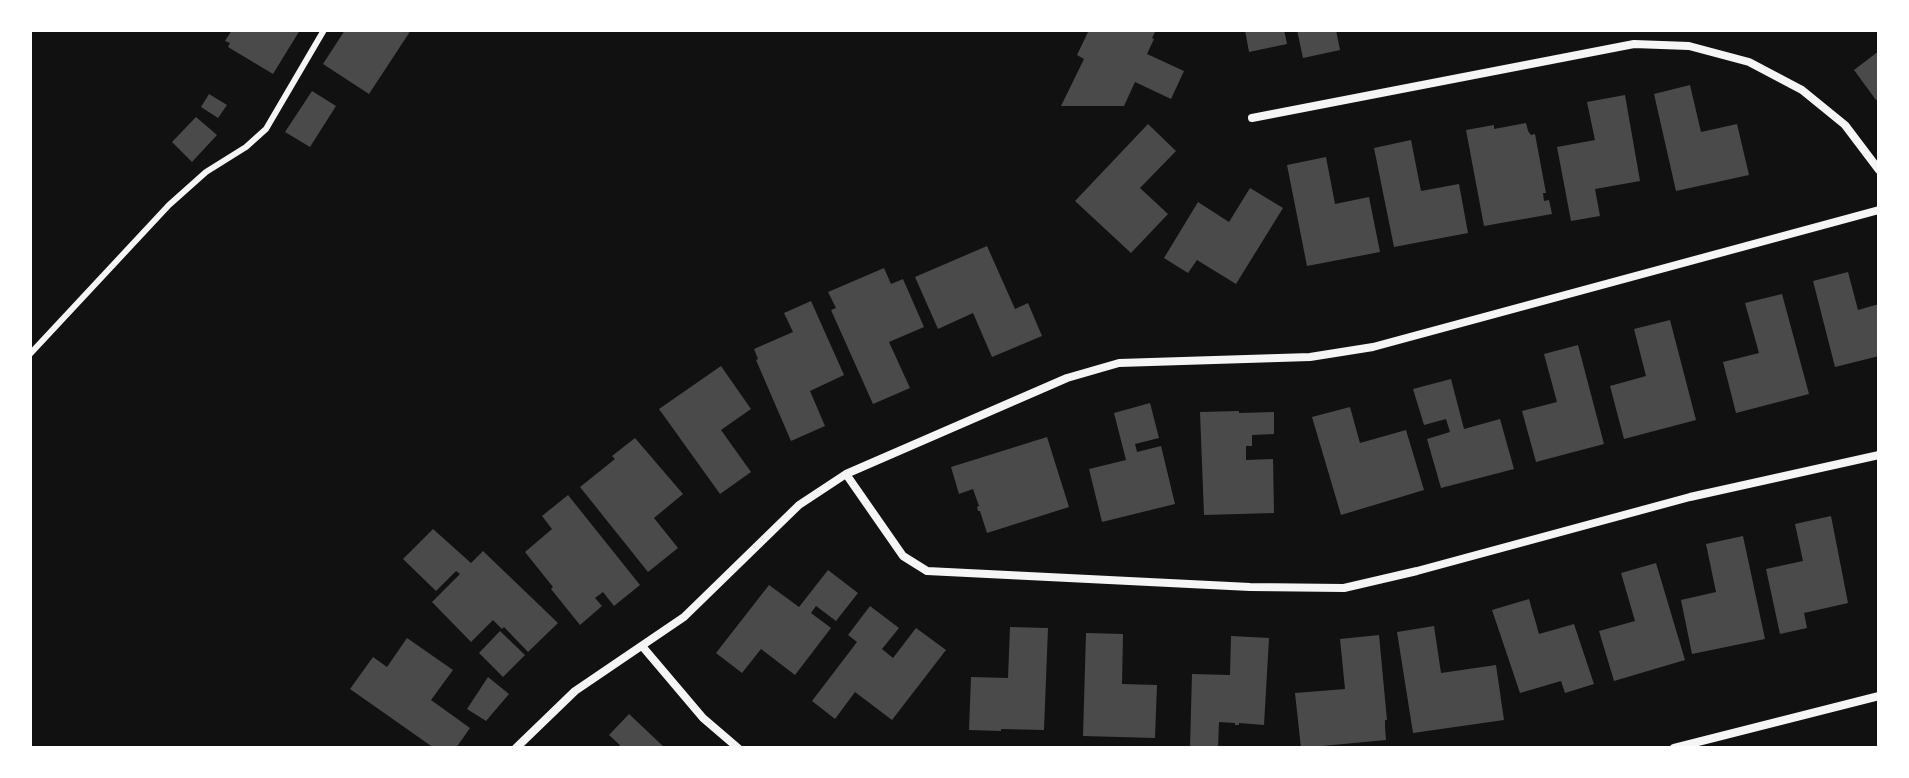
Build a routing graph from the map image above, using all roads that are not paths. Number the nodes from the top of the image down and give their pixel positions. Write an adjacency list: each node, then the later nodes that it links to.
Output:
1 (324, 30): 5 (lane)
2 (1252, 118): 3 (street)
3 (1879, 170)
4 (1879, 210): 7 (street)
5 (30, 354)
6 (1879, 455): 7 (street)
7 (846, 474): 8 (street)
8 (642, 646): 10 (street); 11 (street)
9 (1879, 696): 12 (street)
10 (516, 748)
11 (738, 748)
12 (1674, 748)

